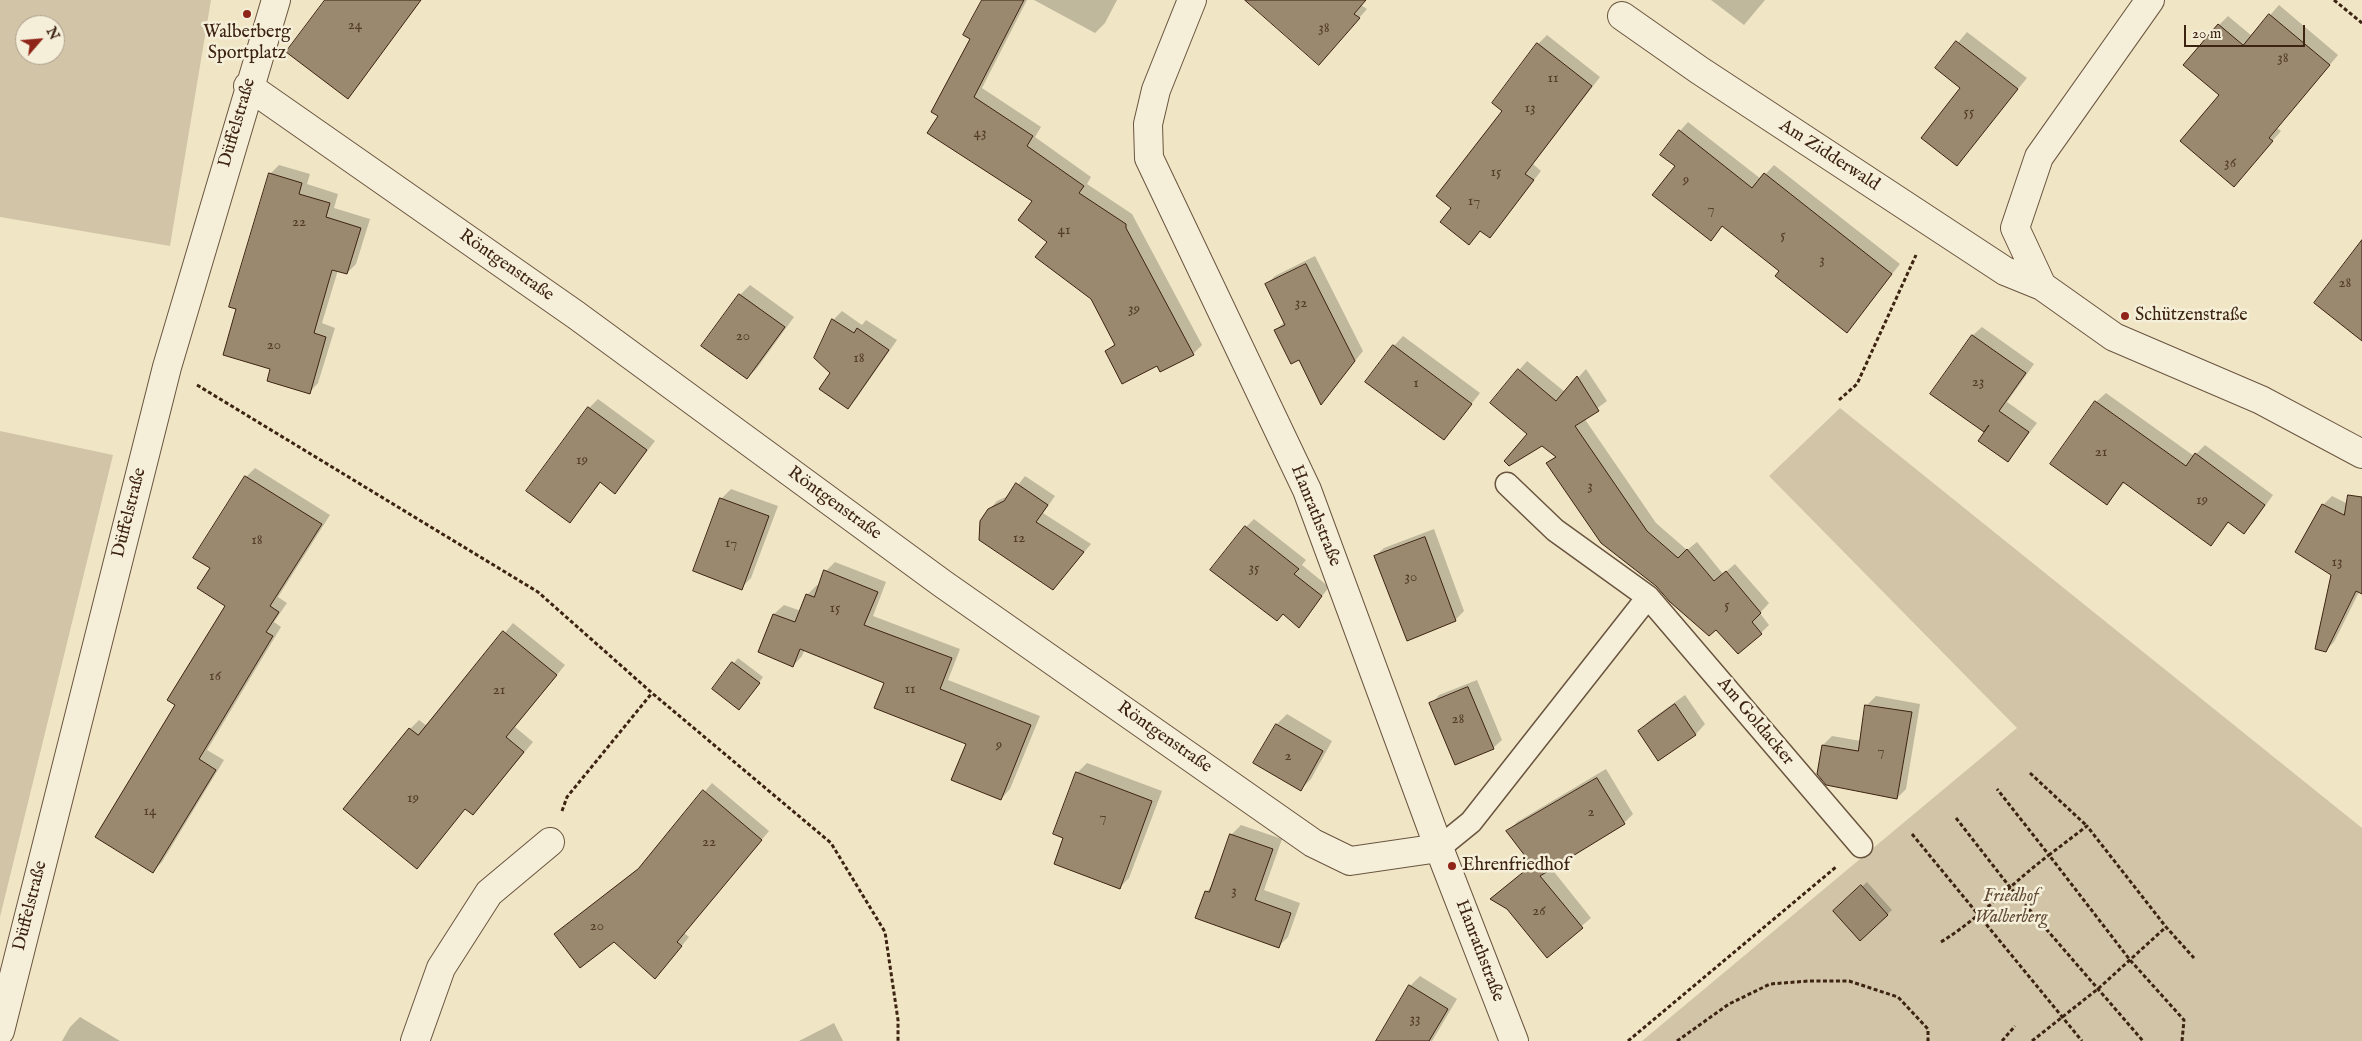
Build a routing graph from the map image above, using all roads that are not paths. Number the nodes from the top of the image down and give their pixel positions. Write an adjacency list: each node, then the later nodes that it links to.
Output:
1 (276, 0): 5 (street, Düffelstraße)
2 (1192, 0): 12 (street, Hanrathstraße)
3 (2150, 0): 6 (street)
4 (1622, 16): 6 (street, Am Zidderwald)
5 (248, 86): 12 (street, Röntgenstraße); 13 (street, Düffelstraße)
6 (2042, 286): 7 (street)
7 (2362, 454)
8 (1507, 484): 9 (lane, Am Goldacker)
9 (1648, 597): 11 (lane, Am Goldacker); 12 (lane)
10 (550, 842): 14 (street)
11 (1861, 846)
12 (1439, 848): 15 (street, Hanrathstraße)
13 (0, 1031)
14 (415, 1041)
15 (1514, 1041)

